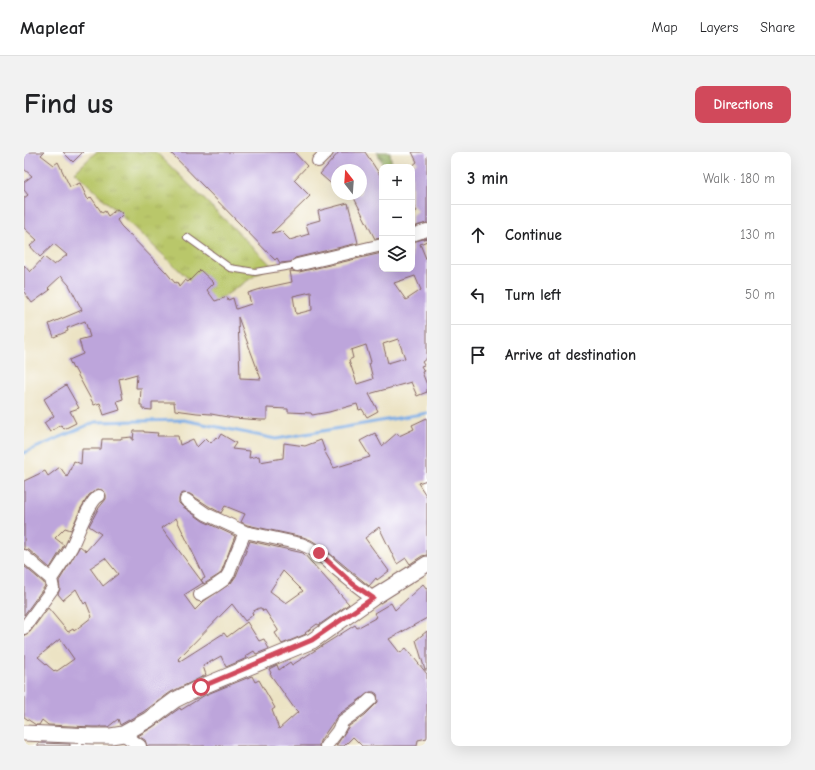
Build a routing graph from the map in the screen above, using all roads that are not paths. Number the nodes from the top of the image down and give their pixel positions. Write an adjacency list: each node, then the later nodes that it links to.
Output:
1 (427, 230): 2 (street)
2 (415, 235)
3 (187, 237): 5 (lane)
4 (379, 246): 5 (street)
5 (297, 265)
6 (99, 496): 11 (street)
7 (186, 500): 8 (street)
8 (244, 532): 12 (street); 13 (street)
9 (24, 556): 11 (street)
10 (427, 564): 13 (street)
11 (51, 580): 14 (street)
12 (200, 595)
13 (373, 598): 17 (street)
14 (24, 628)
15 (371, 699): 18 (street)
16 (24, 733): 17 (street)
17 (113, 739): 19 (street)
18 (330, 745)
19 (140, 746)

